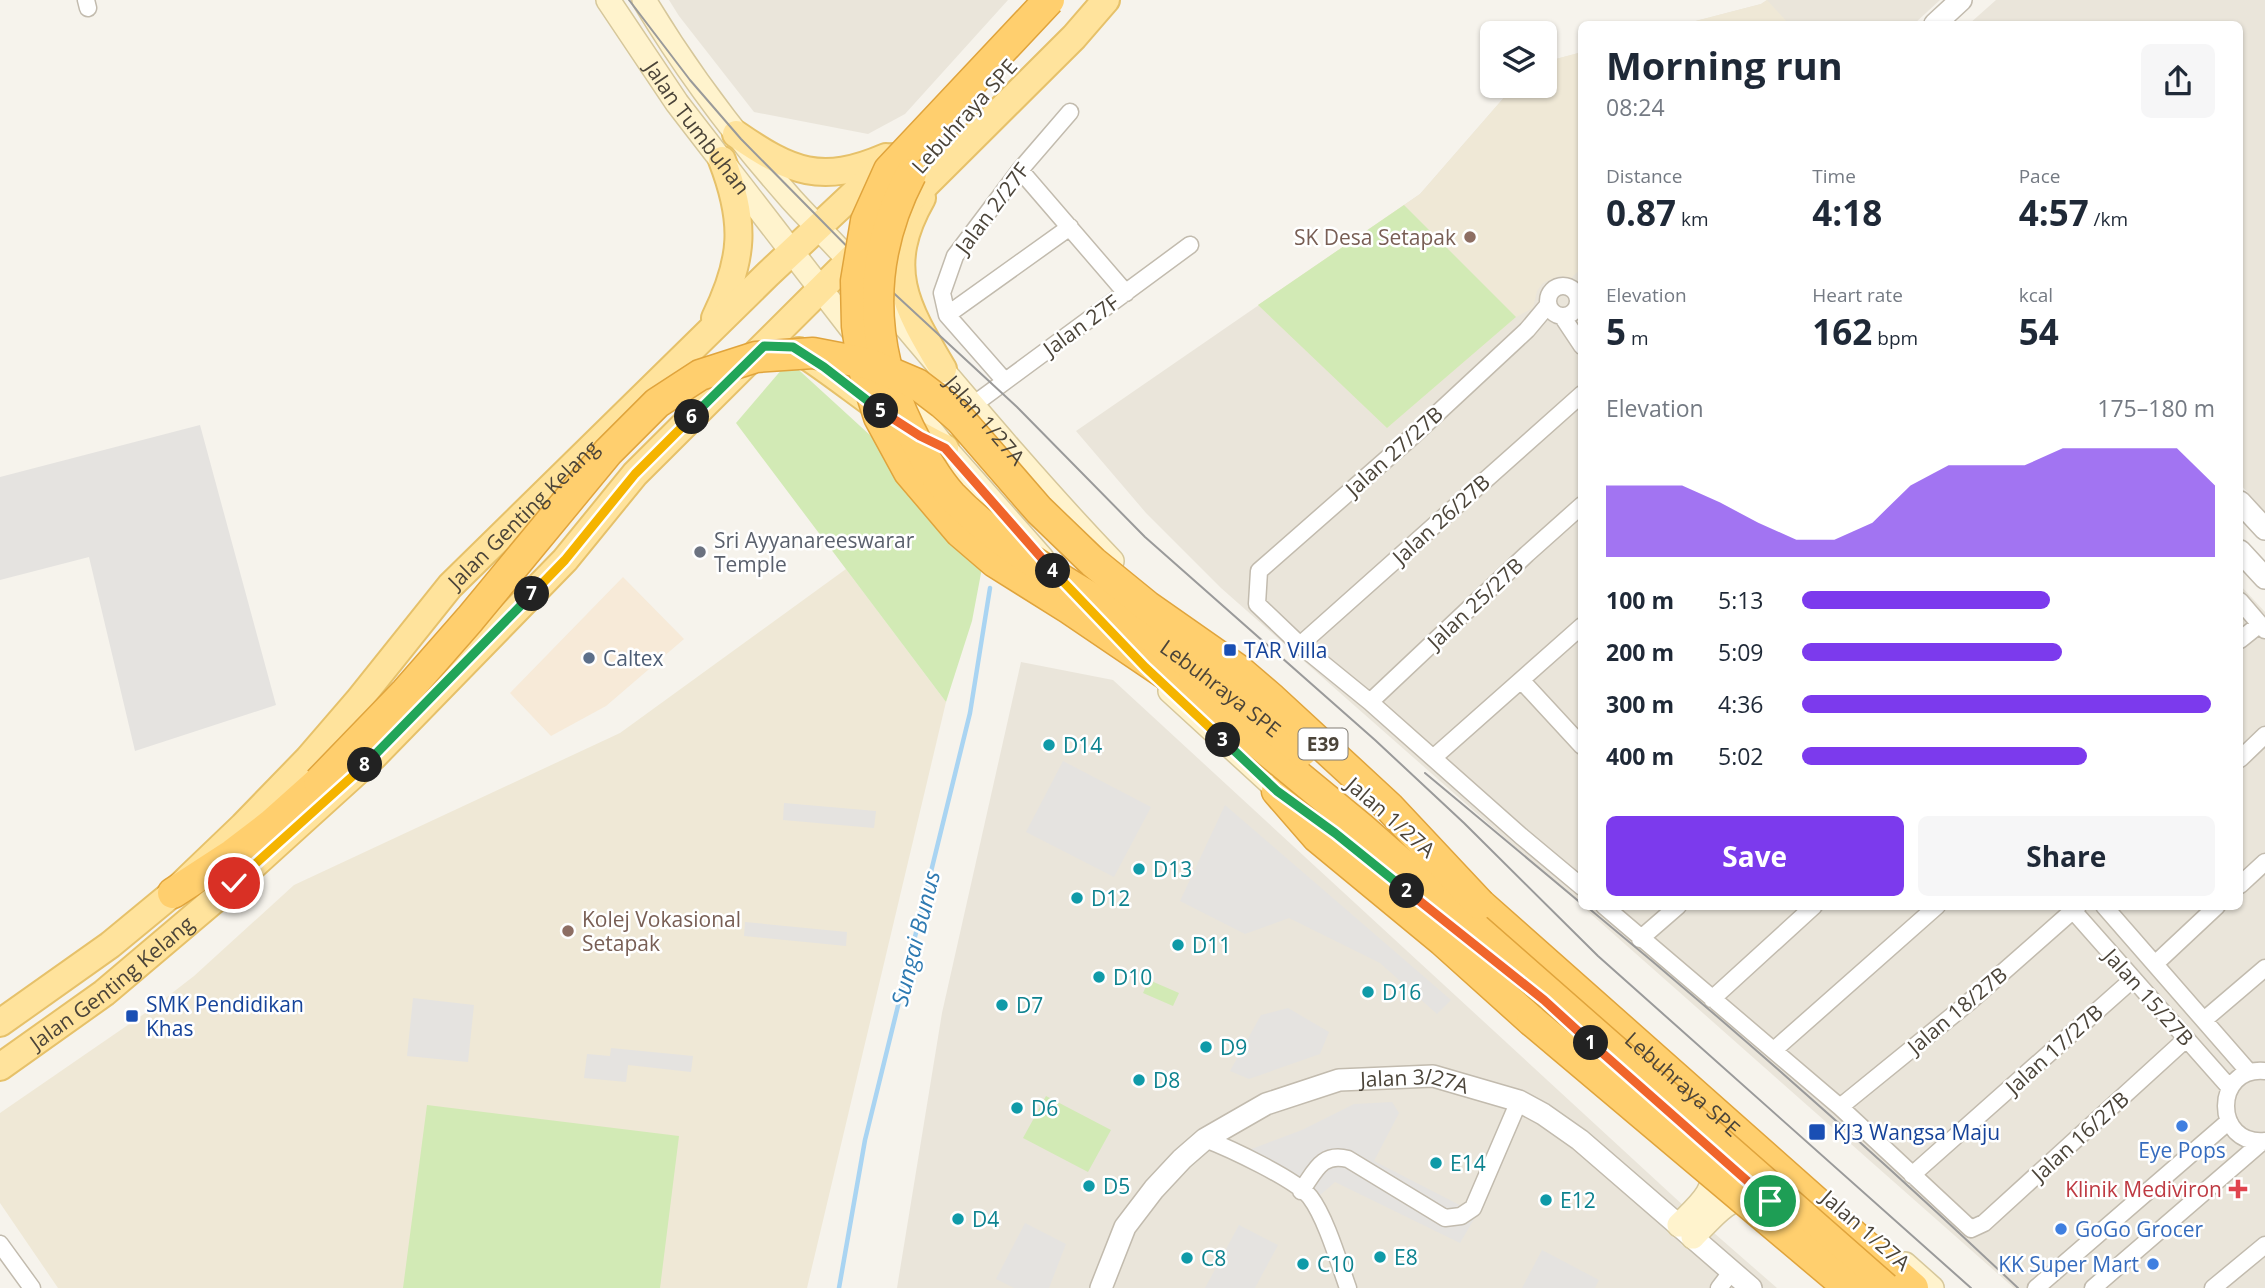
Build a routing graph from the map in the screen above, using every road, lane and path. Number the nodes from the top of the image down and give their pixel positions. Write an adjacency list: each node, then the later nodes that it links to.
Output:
1 (608, 0): 12 (main road, Jalan Tumbuhan)
2 (644, 0): 10 (main road, Jalan Tumbuhan)
3 (1043, 0): 11 (main road, Jalan Genting Kelang)
4 (1049, 0): 97 (highway, Lebuhraya SPE / E39, bridge)
5 (1074, 0): 56 (highway, Lebuhraya SPE / E39, bridge)
6 (1106, 0): 14 (main road, Jalan Genting Kelang)
7 (1961, 0): 8 (street)
8 (1937, 21)
9 (1070, 112): 13 (street, Jalan 2/27F)
10 (736, 134): 11 (main road); 15 (main road, Jalan Tumbuhan)
11 (899, 151): 15 (main road, Jalan Genting Kelang)
12 (722, 160): 18 (main road, Jalan Tumbuhan); 26 (main road)
13 (1020, 170): 16 (street); 25 (street, Jalan 2/27F)
14 (932, 181): 19 (main road, Jalan Genting Kelang); 30 (main road)
15 (818, 226): 18 (main road, Jalan Genting Kelang); 19 (main road, Jalan 1/27A)
16 (1070, 228): 21 (street); 25 (street)
17 (1190, 245): 21 (street, Jalan 27F)
18 (791, 252): 20 (main road, Jalan 1/27A); 26 (main road, Jalan Genting Kelang)
19 (850, 261): 20 (main road, Jalan Genting Kelang); 23 (main road, Jalan 1/27A)
20 (821, 289): 27 (main road, Jalan 1/27A); 29 (main road, Jalan Genting Kelang)
21 (1126, 293): 31 (street, Jalan 27F)
22 (1578, 293): 24 (street); 24 (street)
23 (888, 306): 27 (main road); 30 (main road, Jalan 1/27A)
24 (1555, 311): 28 (street); 44 (street, Jalan 27/27B)
25 (947, 315): 31 (street)
26 (708, 333): 38 (main road, Jalan Genting Kelang)
27 (857, 337): 34 (main road, Jalan 1/27A)
28 (1578, 341)
29 (764, 346): 34 (main road); 42 (main road, Jalan Genting Kelang)
30 (943, 369): 33 (main road, Jalan 1/27A)
31 (1004, 380): 33 (street, Jalan 27F)
32 (1578, 398): 44 (street, Jalan 26/27B)
33 (973, 405): 99 (main road, Jalan 1/27A)
34 (945, 448): 51 (main road, Jalan 1/27A)
35 (1578, 509): 46 (street, Jalan 25/27B)
36 (2243, 554): 37 (street)
37 (2265, 578)
38 (450, 586): 42 (main road); 55 (main road, Jalan Genting Kelang)
39 (2243, 605): 40 (street)
40 (2262, 627): 43 (street)
41 (1578, 631): 45 (street)
42 (496, 632): 74 (main road, Jalan Genting Kelang)
43 (2243, 638)
44 (1300, 645): 46 (street)
45 (1521, 680): 48 (street); 50 (street)
46 (1370, 702): 50 (street)
47 (2265, 735): 49 (street)
48 (1578, 743)
49 (2243, 756)
50 (1433, 758): 54 (street)
51 (1277, 791): 82 (main road, Jalan 1/27A); 95 (highway, bridge)
52 (2265, 862): 53 (street)
53 (2243, 882)
54 (1578, 884)
55 (173, 893): 56 (highway, E39, bridge); 71 (main road, Jalan Genting Kelang)
56 (1480, 904): 98 (highway, Lebuhraya SPE / E39)
57 (1608, 910): 65 (street)
58 (1673, 910): 65 (street)
59 (1810, 910): 69 (street)
60 (1933, 910): 73 (street)
61 (2071, 910): 78 (street, Jalan 18/27B)
62 (2075, 910): 68 (street, Jalan 15/27B)
63 (2108, 910): 66 (street, Jalan 15/27B)
64 (2213, 910): 66 (street)
65 (1640, 939): 69 (street)
66 (2155, 964): 70 (street, Jalan 15/27B)
67 (2265, 968): 70 (street)
68 (2133, 979): 72 (street, Jalan 15/27B); 83 (street, Jalan 17/27B)
69 (1712, 999): 73 (street)
70 (2204, 1020): 75 (street, Jalan 15/27B)
71 (0, 1023)
72 (2186, 1039): 76 (street, Jalan 15/27B); 83 (street, Jalan 16/27B)
73 (1774, 1051): 78 (street)
74 (0, 1067)
75 (2257, 1071): 76 (street)
76 (2230, 1088): 79 (street)
77 (1519, 1101): 80 (street, Jalan 3/27A); 84 (street); 86 (street, Jalan 3/27A)
78 (1840, 1107): 83 (street)
79 (2229, 1121): 81 (street); 100 (street)
80 (1205, 1139): 84 (street); 91 (street, Jalan 3/27A)
81 (2264, 1141): 101 (street)
82 (1703, 1143): 85 (main road, Jalan 1/27A); 86 (main road)
83 (1912, 1175)
84 (1301, 1191): 92 (street)
85 (1770, 1201): 86 (main road); 96 (main road, Jalan 1/27A)
86 (1686, 1231): 89 (street, Jalan 3/27A)
87 (0, 1244): 90 (street)
88 (2265, 1245): 102 (street)
89 (1732, 1271): 93 (street); 94 (street, Jalan 3/27A)
90 (32, 1288)
91 (1101, 1288)
92 (1348, 1288)
93 (1719, 1288)
94 (1751, 1288)
95 (1849, 1288)
96 (1871, 1288)
97 (1885, 1288)
98 (1913, 1288)
99 (1932, 1288)
100 (2036, 1288)
101 (2093, 1288)
102 (2213, 1288)

